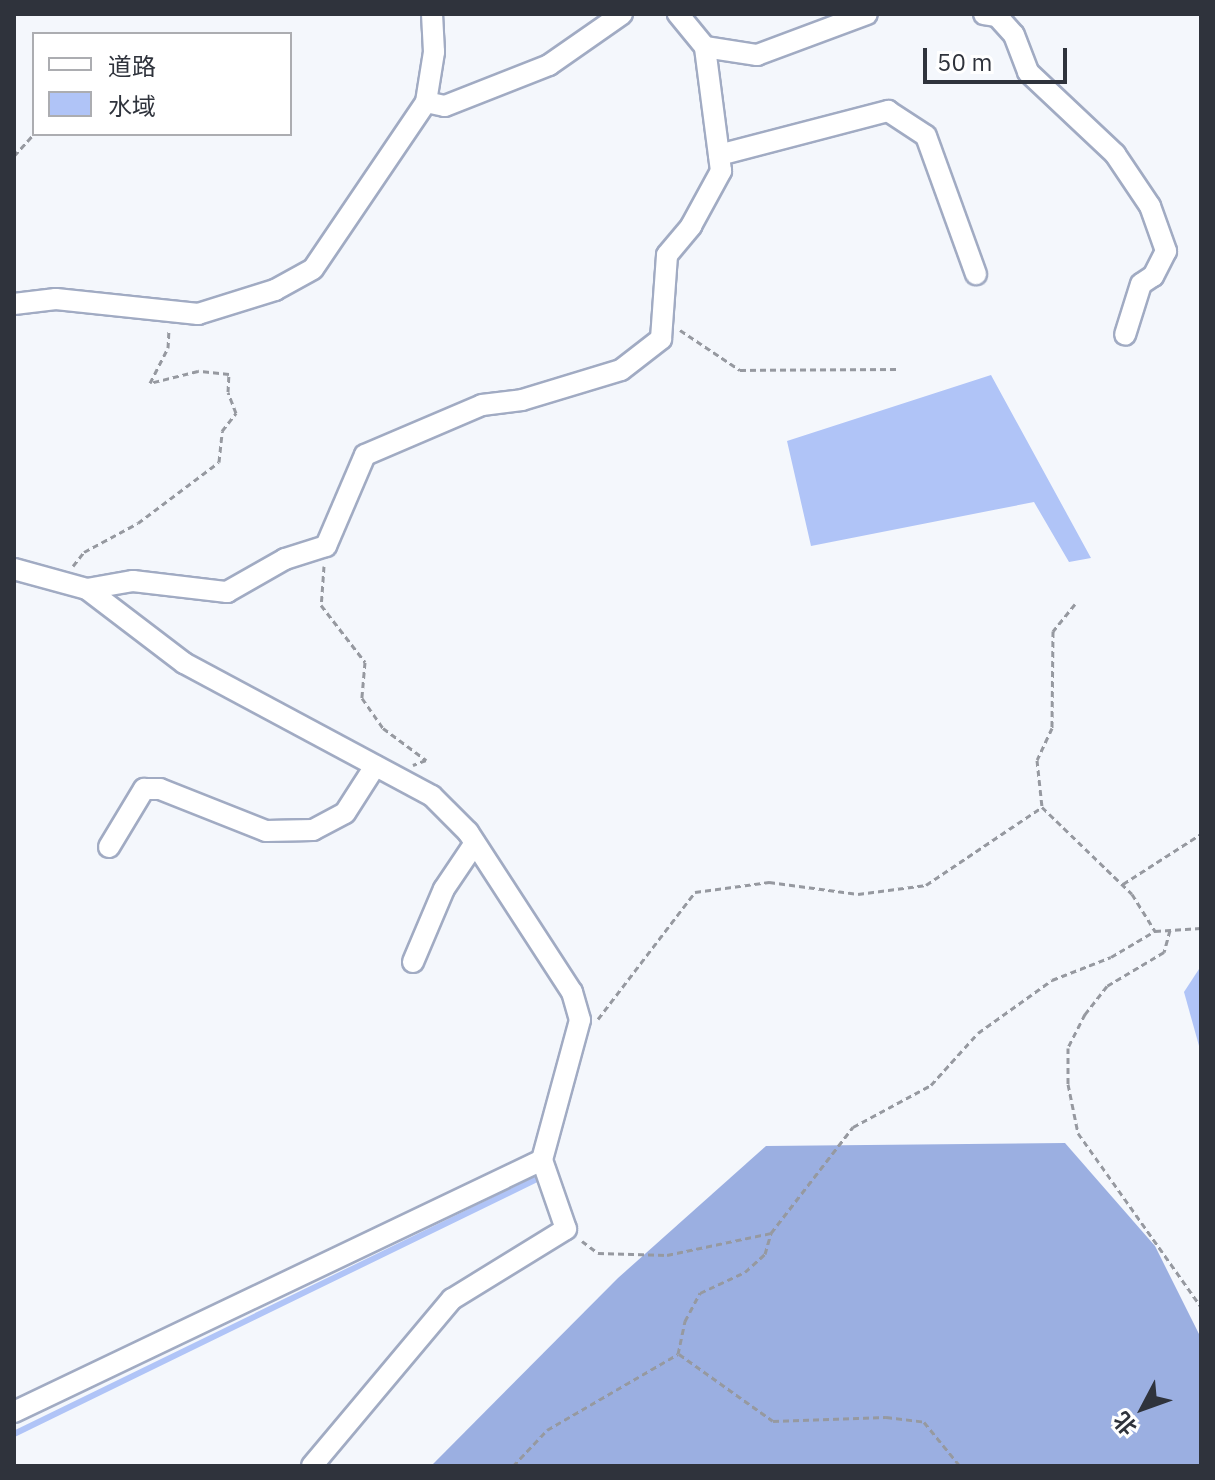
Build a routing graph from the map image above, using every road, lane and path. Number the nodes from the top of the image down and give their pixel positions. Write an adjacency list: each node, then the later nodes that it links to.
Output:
1 (432, 14): 7 (lane)
2 (622, 14): 7 (lane)
3 (678, 14): 6 (lane)
4 (867, 14): 6 (lane)
5 (984, 14): 15 (lane)
6 (705, 47): 9 (lane)
7 (426, 102): 13 (lane)
8 (32, 136): 10 (path)
9 (719, 155): 11 (lane); 14 (lane)
10 (14, 156)
11 (976, 274)
12 (14, 304): 13 (lane)
13 (170, 311): 19 (path)
14 (662, 323): 16 (path); 17 (lane)
15 (1125, 335)
16 (899, 369)
17 (326, 546): 19 (lane); 21 (path)
18 (14, 569): 19 (lane)
19 (80, 587): 21 (lane)
20 (1075, 604): 22 (path)
21 (381, 769): 24 (lane); 25 (lane)
22 (1042, 807): 26 (path); 31 (path)
23 (1201, 834): 26 (path)
24 (475, 843): 30 (lane); 31 (lane)
25 (109, 847)
26 (1123, 884): 29 (path)
27 (1201, 928): 28 (path)
28 (1170, 930): 29 (path); 35 (path)
29 (1155, 931): 34 (path)
30 (413, 962)
31 (575, 1051): 32 (lane)
32 (542, 1160): 33 (lane); 37 (lane)
33 (566, 1229): 34 (path); 38 (lane)
34 (771, 1233): 36 (path)
35 (1201, 1307)
36 (678, 1354): 39 (path); 40 (path)
37 (14, 1412)
38 (312, 1466)
39 (513, 1466)
40 (960, 1466)

